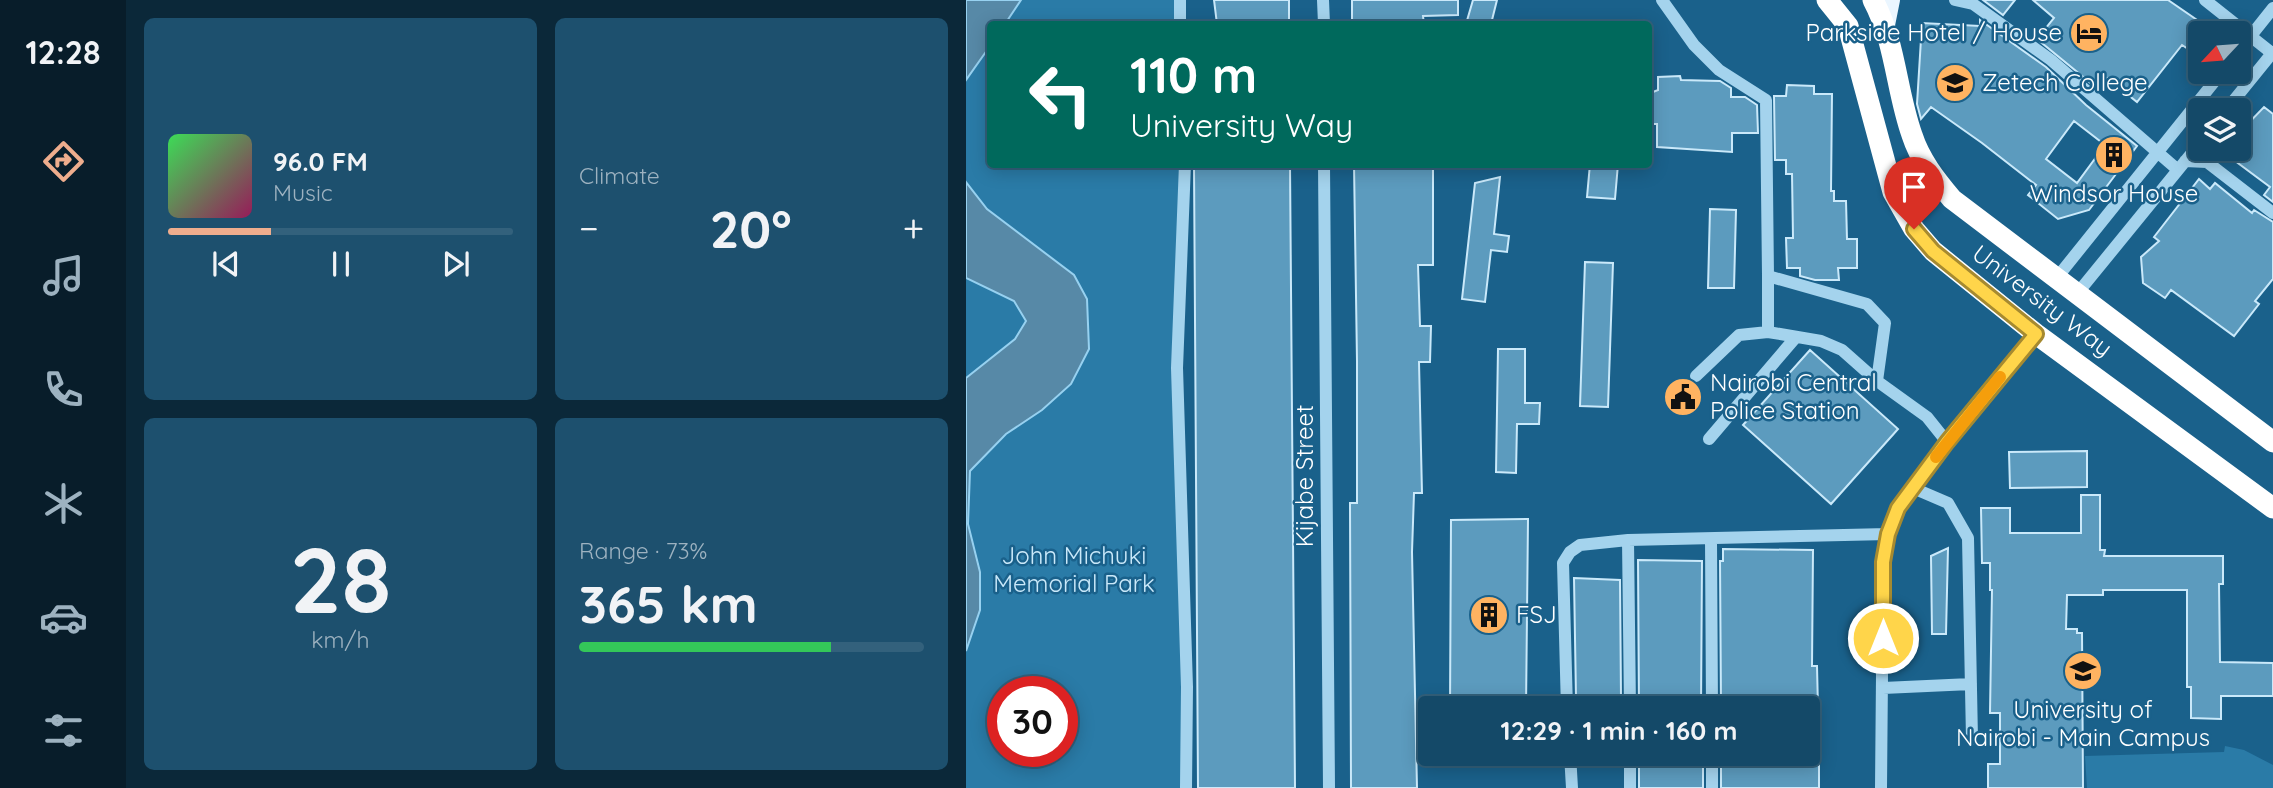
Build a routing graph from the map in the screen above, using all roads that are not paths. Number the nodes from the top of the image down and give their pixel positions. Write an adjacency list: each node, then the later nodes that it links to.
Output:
1 (1180, 0): 10 (street)
2 (1323, 0): 11 (street)
3 (1662, 0): 25 (street)
4 (1827, 0): 29 (highway, University Way)
5 (1873, 0): 13 (highway, University Way)
6 (1891, 0): 13 (main road)
7 (1955, 0): 19 (street)
8 (2205, 0): 12 (street)
9 (2273, 8): 14 (street)
10 (1180, 21)
11 (1324, 21)
12 (2231, 21)
13 (1886, 24): 26 (highway, University Way)
14 (2251, 36)
15 (2251, 38): 16 (street)
16 (2273, 53): 18 (street)
17 (2213, 84): 19 (street)
18 (2236, 98)
19 (2158, 154): 21 (street); 26 (street)
20 (2188, 158): 21 (street)
21 (2181, 166): 24 (street); 27 (street)
22 (1185, 168): 50 (street)
23 (1324, 168): 51 (street, Kijabe Street)
24 (2273, 214)
25 (1768, 276): 28 (street); 32 (street)
26 (2055, 280): 27 (highway, University Way)
27 (2076, 295): 35 (highway, University Way)
28 (1768, 332): 30 (street); 31 (street)
29 (2036, 334): 34 (street); 37 (highway, University Way)
30 (1796, 337): 32 (street); 33 (street)
31 (1696, 376)
32 (1877, 381): 34 (street)
33 (1709, 439)
34 (1947, 442): 36 (street)
35 (2273, 442)
36 (1913, 488): 38 (street); 41 (street)
37 (2273, 509)
38 (1888, 534): 40 (street); 42 (street)
39 (1628, 540): 40 (street); 43 (street); 44 (street)
40 (1711, 540): 45 (street)
41 (1971, 684): 42 (street); 46 (street)
42 (1883, 688): 55 (street)
43 (1567, 696)
44 (1630, 696)
45 (1712, 696)
46 (1972, 739)
47 (1571, 766): 52 (street)
48 (1630, 766): 53 (street)
49 (1712, 766): 54 (street)
50 (1186, 788)
51 (1329, 788)
52 (1572, 788)
53 (1630, 788)
54 (1712, 788)
55 (1881, 788)

